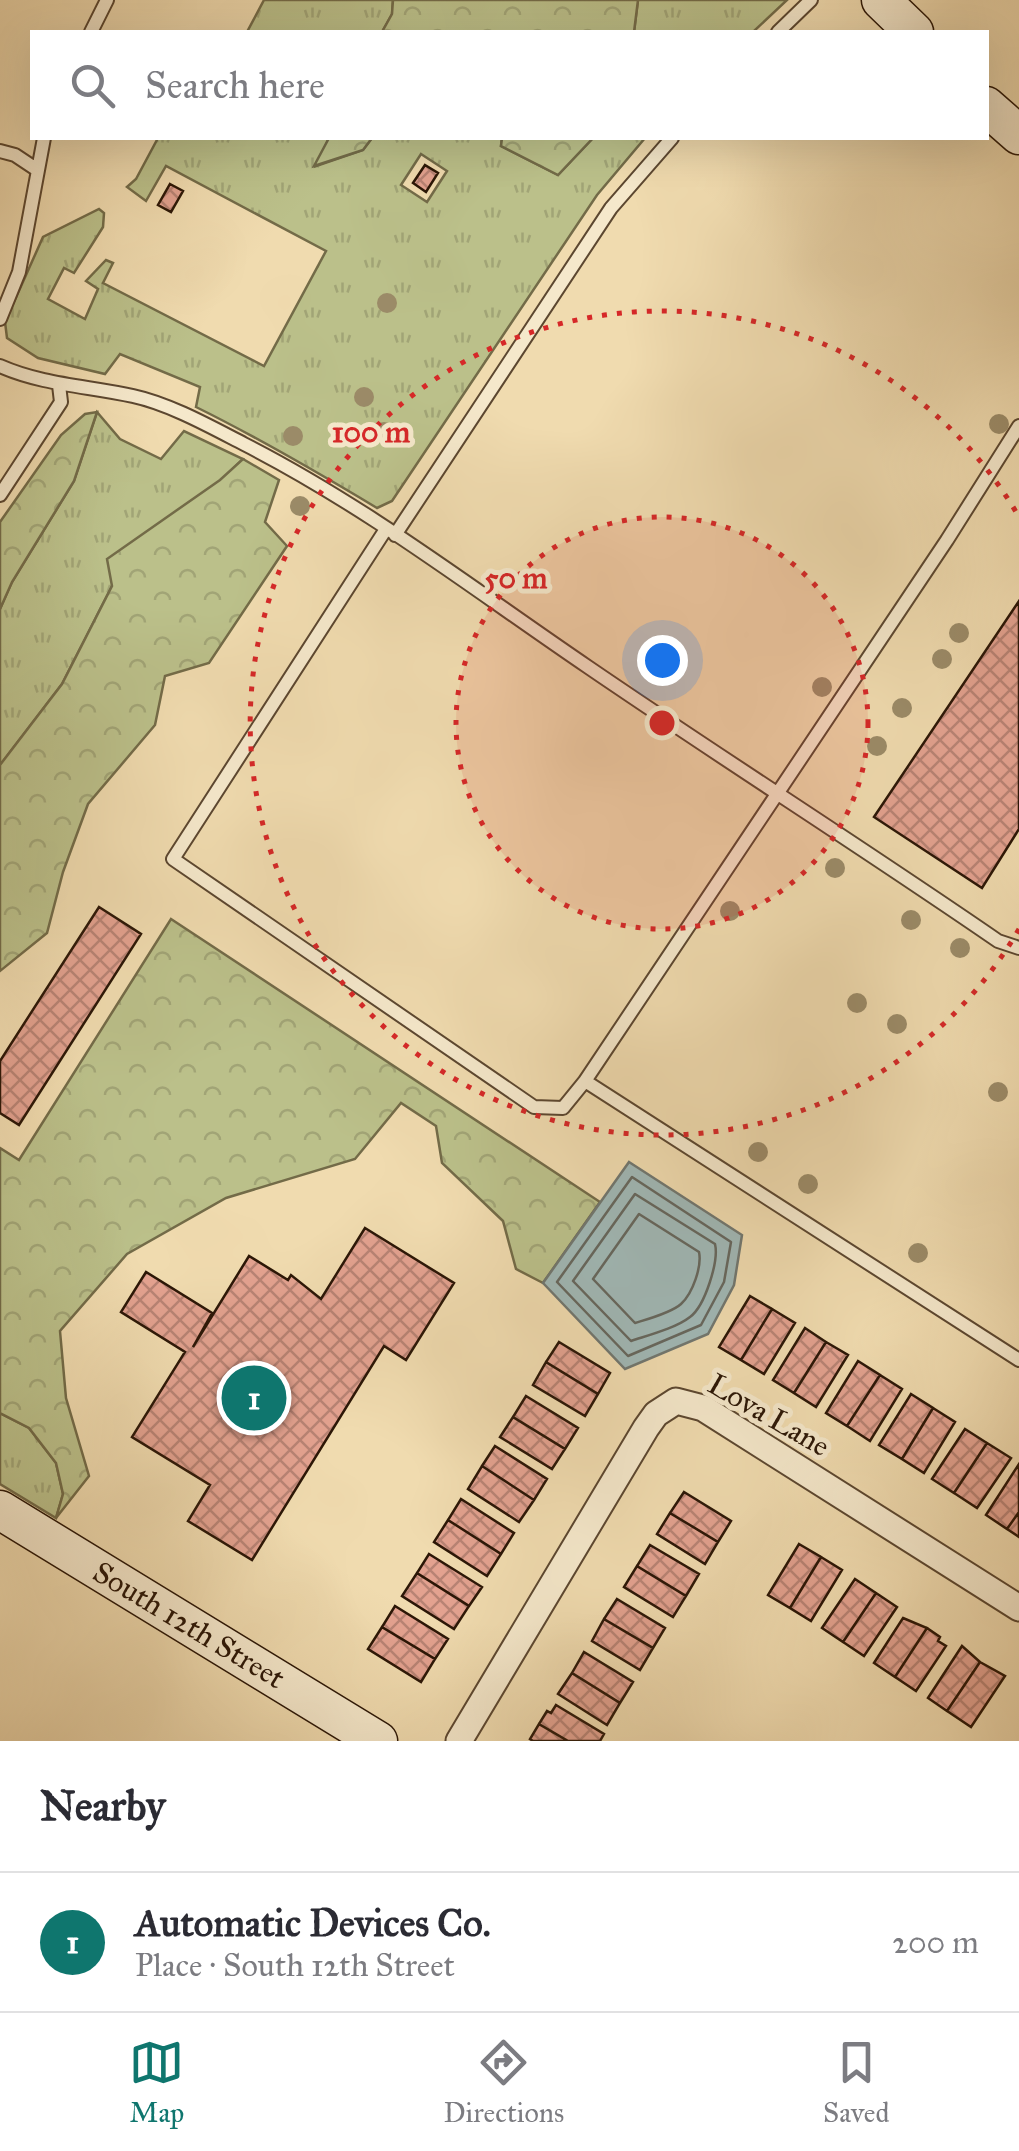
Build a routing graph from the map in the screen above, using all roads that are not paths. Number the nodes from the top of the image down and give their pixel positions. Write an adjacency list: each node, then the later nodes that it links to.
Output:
1 (107, 0): 4 (lane)
2 (811, 0): 5 (lane)
3 (881, 0): 6 (street)
4 (92, 30)
5 (780, 30)
6 (912, 30)
7 (989, 109): 8 (street)
8 (1019, 135)
9 (43, 140): 12 (lane)
10 (670, 140): 18 (lane)
11 (0, 150): 12 (lane)
12 (36, 169): 13 (lane)
13 (0, 318)
14 (0, 366): 15 (lane)
15 (59, 385): 17 (lane); 18 (lane)
16 (1019, 426): 19 (lane)
17 (0, 495)
18 (390, 532): 19 (lane); 21 (lane)
19 (778, 794): 20 (lane); 21 (lane)
20 (1019, 948)
21 (585, 1081): 22 (lane)
22 (1019, 1360)
23 (0, 1510): 25 (street, South 12th Street)
24 (1019, 1608): 26 (street, Lova Lane)
25 (378, 1741)
26 (459, 1741)

